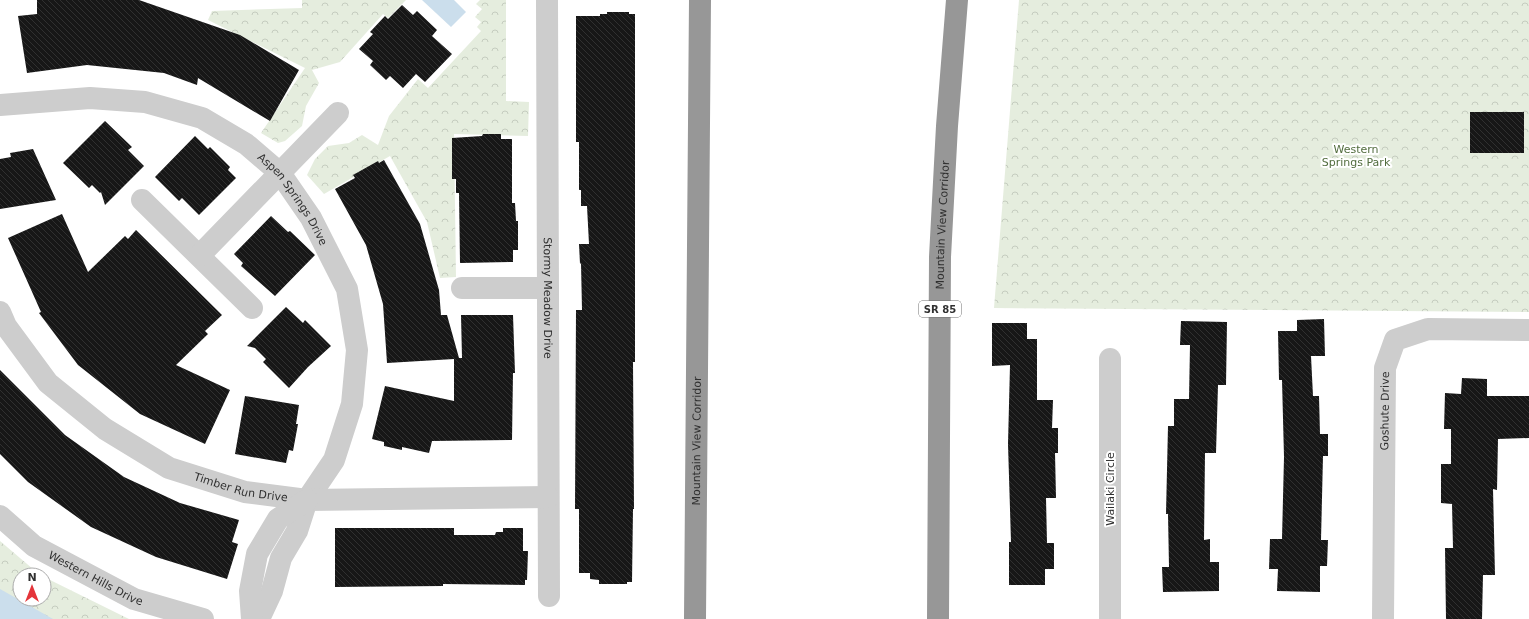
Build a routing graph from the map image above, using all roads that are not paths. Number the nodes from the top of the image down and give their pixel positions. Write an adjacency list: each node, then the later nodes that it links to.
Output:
1 (548, 0): 10 (street, Stormy Meadow Drive)
2 (700, 0): 22 (highway, Mountain View Corridor)
3 (957, 0): 23 (highway, Mountain View Corridor / SR 85)
4 (0, 105): 6 (street, Aspen Springs Drive)
5 (338, 113): 6 (street)
6 (280, 174): 8 (street); 16 (street, Aspen Springs Drive)
7 (142, 200): 8 (street)
8 (200, 255): 11 (street)
9 (462, 288): 10 (street)
10 (548, 288): 15 (street, Stormy Meadow Drive)
11 (252, 308)
12 (0, 312): 16 (street, Timber Run Drive)
13 (1529, 330): 25 (street, Goshute Drive)
14 (1110, 359): 24 (street, Wailaki Circle)
15 (548, 497): 16 (street, Timber Run Drive); 18 (street, Stormy Meadow Drive)
16 (307, 500): 20 (street, Aspen Springs Drive); 21 (street, Aspen Springs Drive)
17 (0, 516): 19 (street, Western Hills Drive)
18 (549, 596)
19 (203, 619)
20 (252, 619)
21 (259, 619)
22 (695, 619)
23 (938, 619)
24 (1110, 619)
25 (1383, 619)

